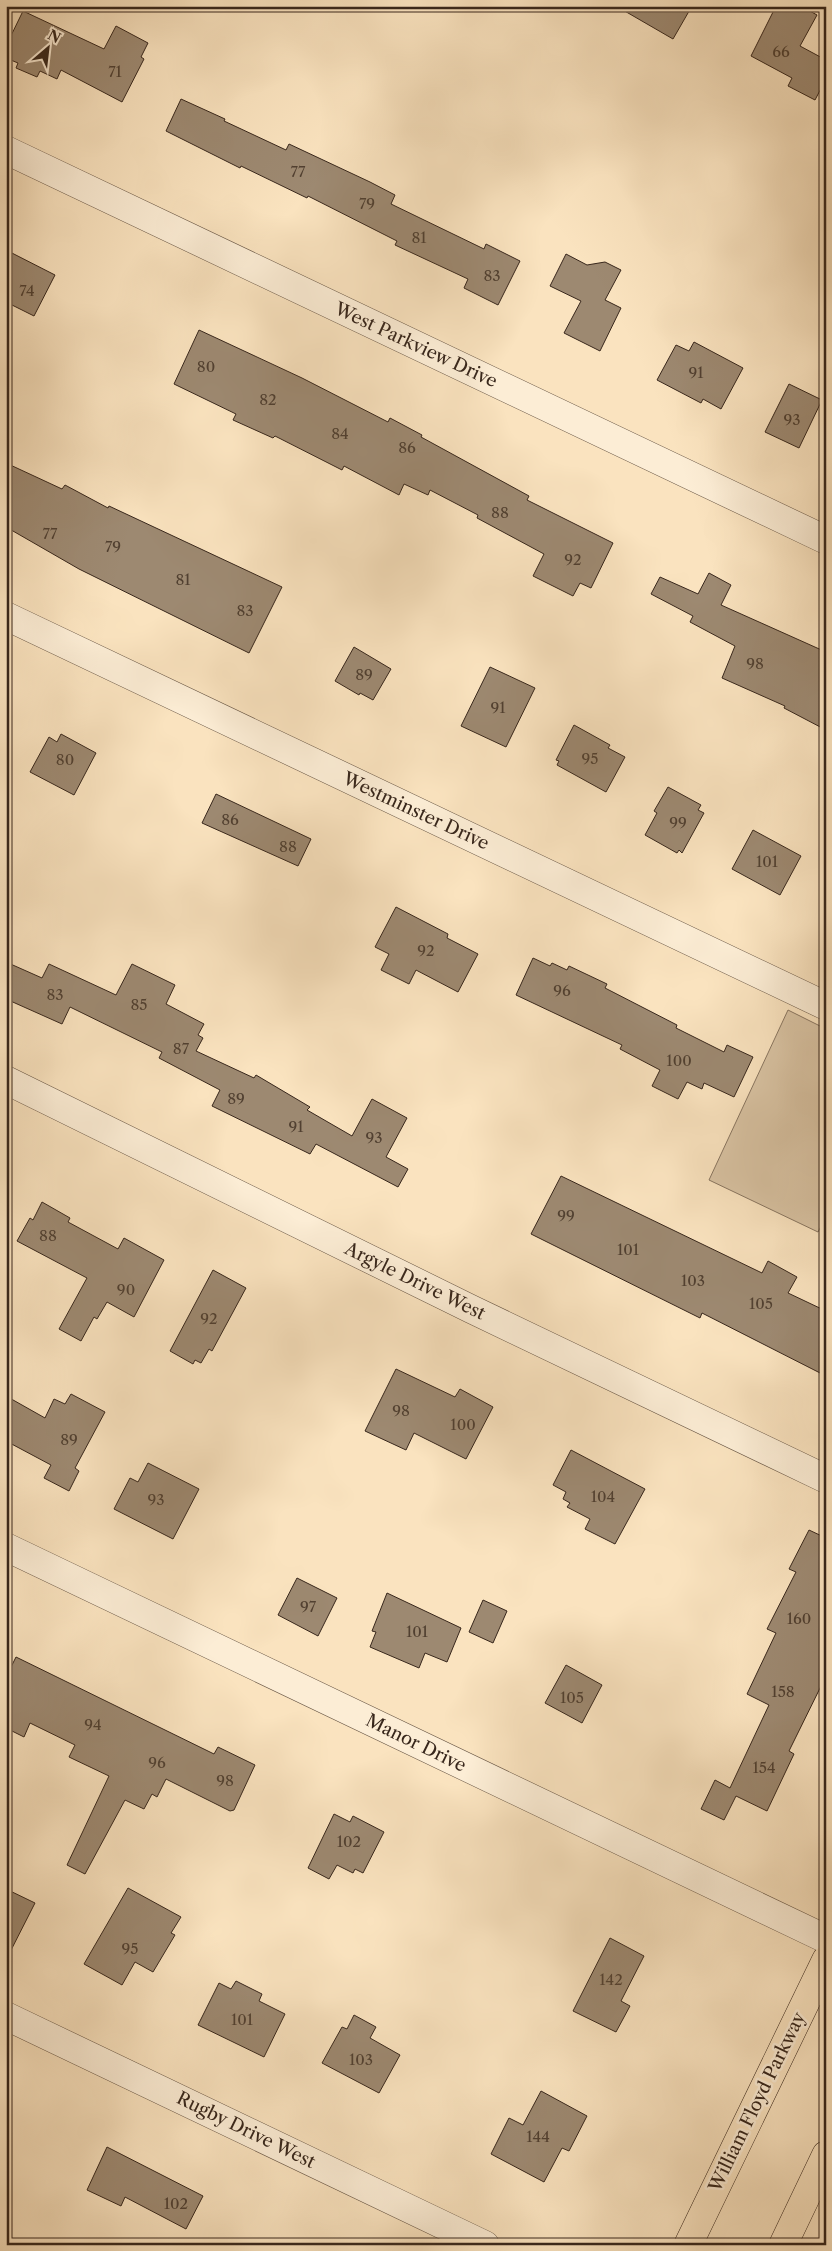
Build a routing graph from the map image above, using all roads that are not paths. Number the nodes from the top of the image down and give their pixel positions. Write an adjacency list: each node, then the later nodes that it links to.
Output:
1 (6, 150): 2 (street, West Parkview Drive)
2 (826, 540)
3 (6, 616): 4 (street, Westminster Drive)
4 (826, 1006)
5 (6, 1080): 6 (street, Argyle Drive West)
6 (826, 1480)
7 (6, 1547): 8 (street, Manor Drive)
8 (826, 1939)
9 (826, 1960): 13 (highway, William Floyd Parkway)
10 (6, 2016): 12 (street, Rugby Drive West)
11 (826, 2155): 14 (highway)
12 (485, 2245)
13 (688, 2245)
14 (783, 2245)

